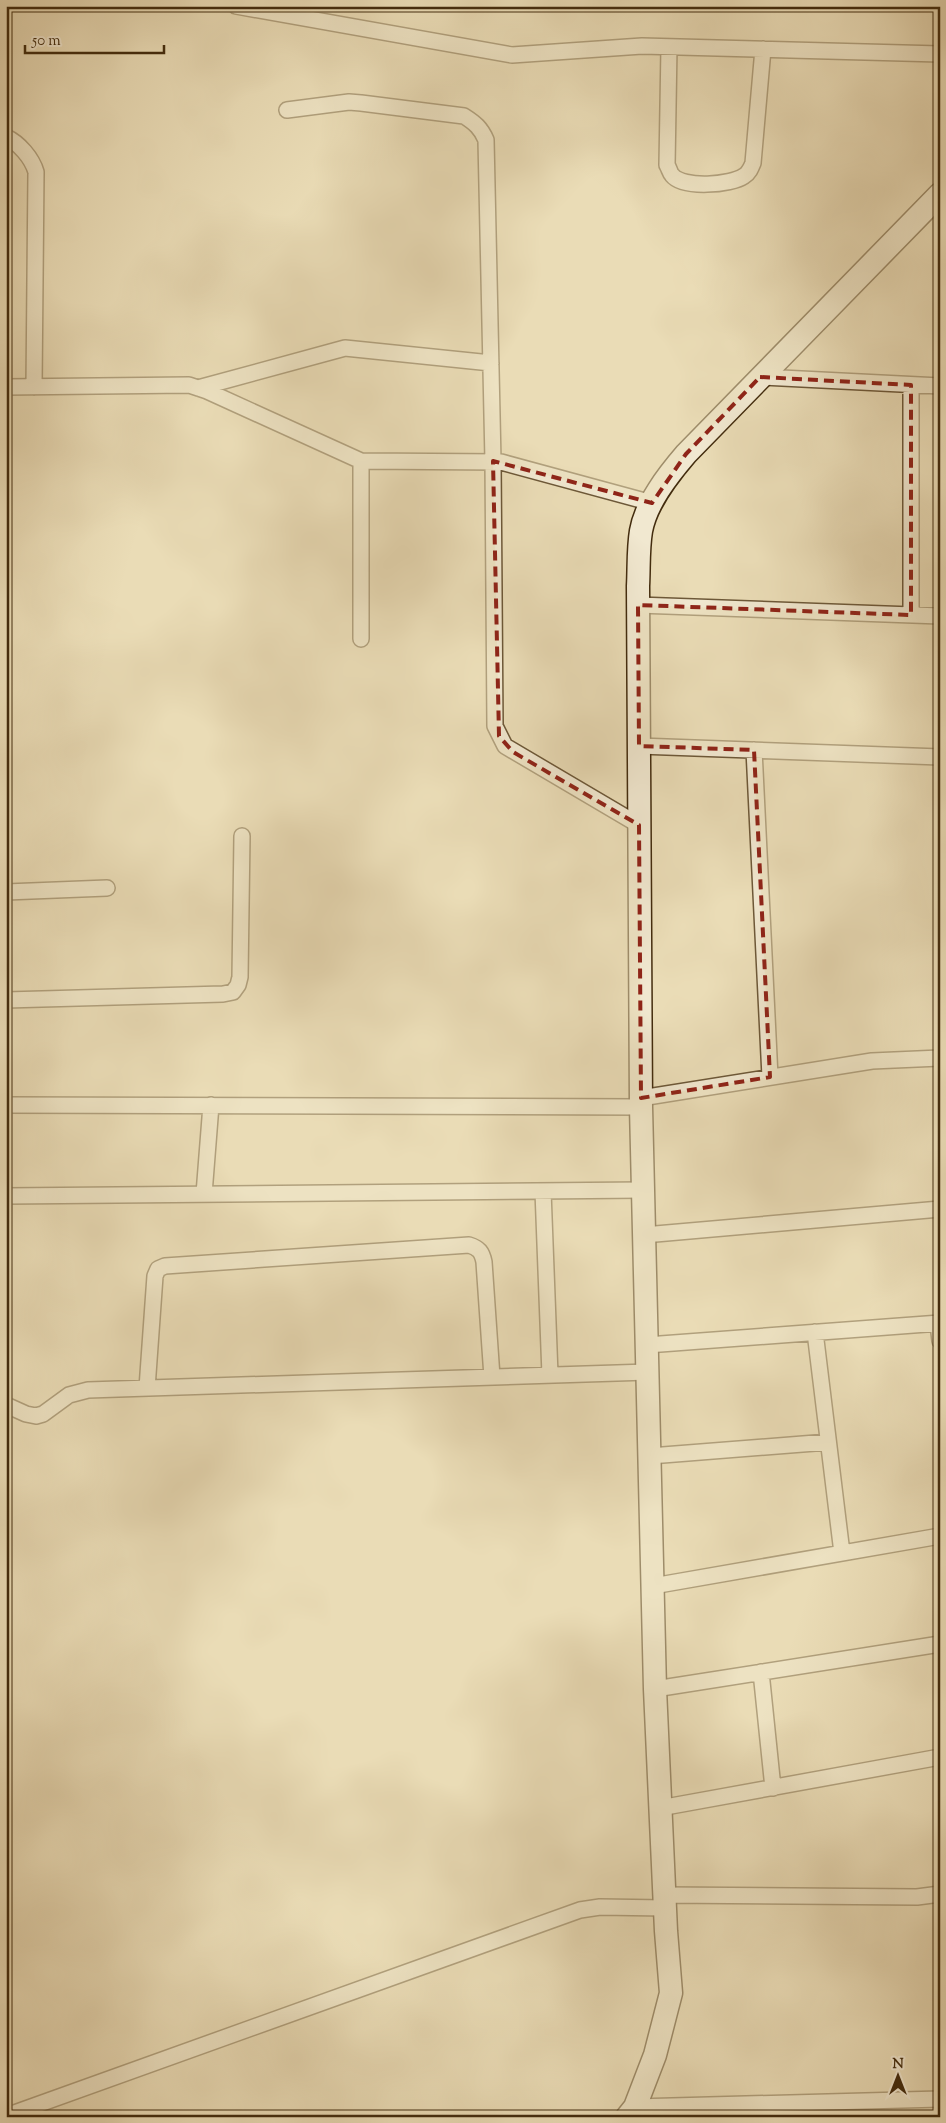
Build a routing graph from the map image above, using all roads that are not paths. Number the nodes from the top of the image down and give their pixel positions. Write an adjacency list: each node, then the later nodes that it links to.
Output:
1 (236, 6): 2 (street)
2 (669, 46): 3 (street); 3 (street)
3 (763, 49): 4 (street)
4 (940, 54)
5 (287, 110): 8 (street)
6 (6, 137): 13 (street)
7 (940, 194): 9 (street)
8 (491, 363): 14 (street); 16 (street)
9 (760, 378): 10 (street); 17 (street)
10 (911, 384): 11 (street); 19 (street)
11 (940, 386)
12 (6, 387): 13 (street)
13 (34, 387): 14 (street)
14 (198, 388): 15 (street)
15 (361, 461): 16 (street); 21 (street)
16 (493, 461): 17 (street); 25 (street)
17 (652, 503): 18 (street)
18 (638, 605): 19 (street); 22 (street)
19 (911, 615): 20 (street)
20 (940, 616)
21 (360, 639)
22 (639, 746): 23 (street); 25 (street)
23 (754, 750): 24 (street); 31 (street)
24 (940, 757)
25 (639, 825): 32 (street)
26 (242, 836): 29 (street)
27 (107, 888): 28 (street)
28 (6, 892)
29 (6, 1000)
30 (940, 1058): 31 (street)
31 (770, 1077): 32 (street)
32 (641, 1103): 34 (street); 35 (street)
33 (6, 1105): 34 (street)
34 (211, 1105): 37 (street)
35 (643, 1190): 36 (street); 40 (street)
36 (543, 1191): 37 (street); 46 (street)
37 (204, 1194): 38 (street)
38 (6, 1196)
39 (940, 1209): 40 (street)
40 (644, 1235): 44 (street)
41 (939, 1323): 42 (street); 43 (street)
42 (815, 1332): 44 (street); 50 (street)
43 (940, 1341)
44 (647, 1345): 45 (street)
45 (648, 1372): 46 (street); 51 (street)
46 (550, 1375): 47 (street)
47 (492, 1377): 48 (street); 48 (street)
48 (146, 1388): 49 (street)
49 (6, 1405)
50 (828, 1442): 51 (street); 53 (street)
51 (650, 1456): 54 (street)
52 (940, 1536): 53 (street)
53 (842, 1553): 54 (street)
54 (652, 1586): 57 (street)
55 (940, 1644): 56 (street)
56 (761, 1672): 57 (street); 59 (street)
57 (655, 1689): 60 (street)
58 (940, 1757): 59 (street)
59 (773, 1788): 60 (street)
60 (660, 1808): 62 (street)
61 (940, 1894): 62 (street)
62 (665, 1901): 64 (street); 65 (street)
63 (940, 2099): 64 (street)
64 (631, 2112)
65 (6, 2116)

